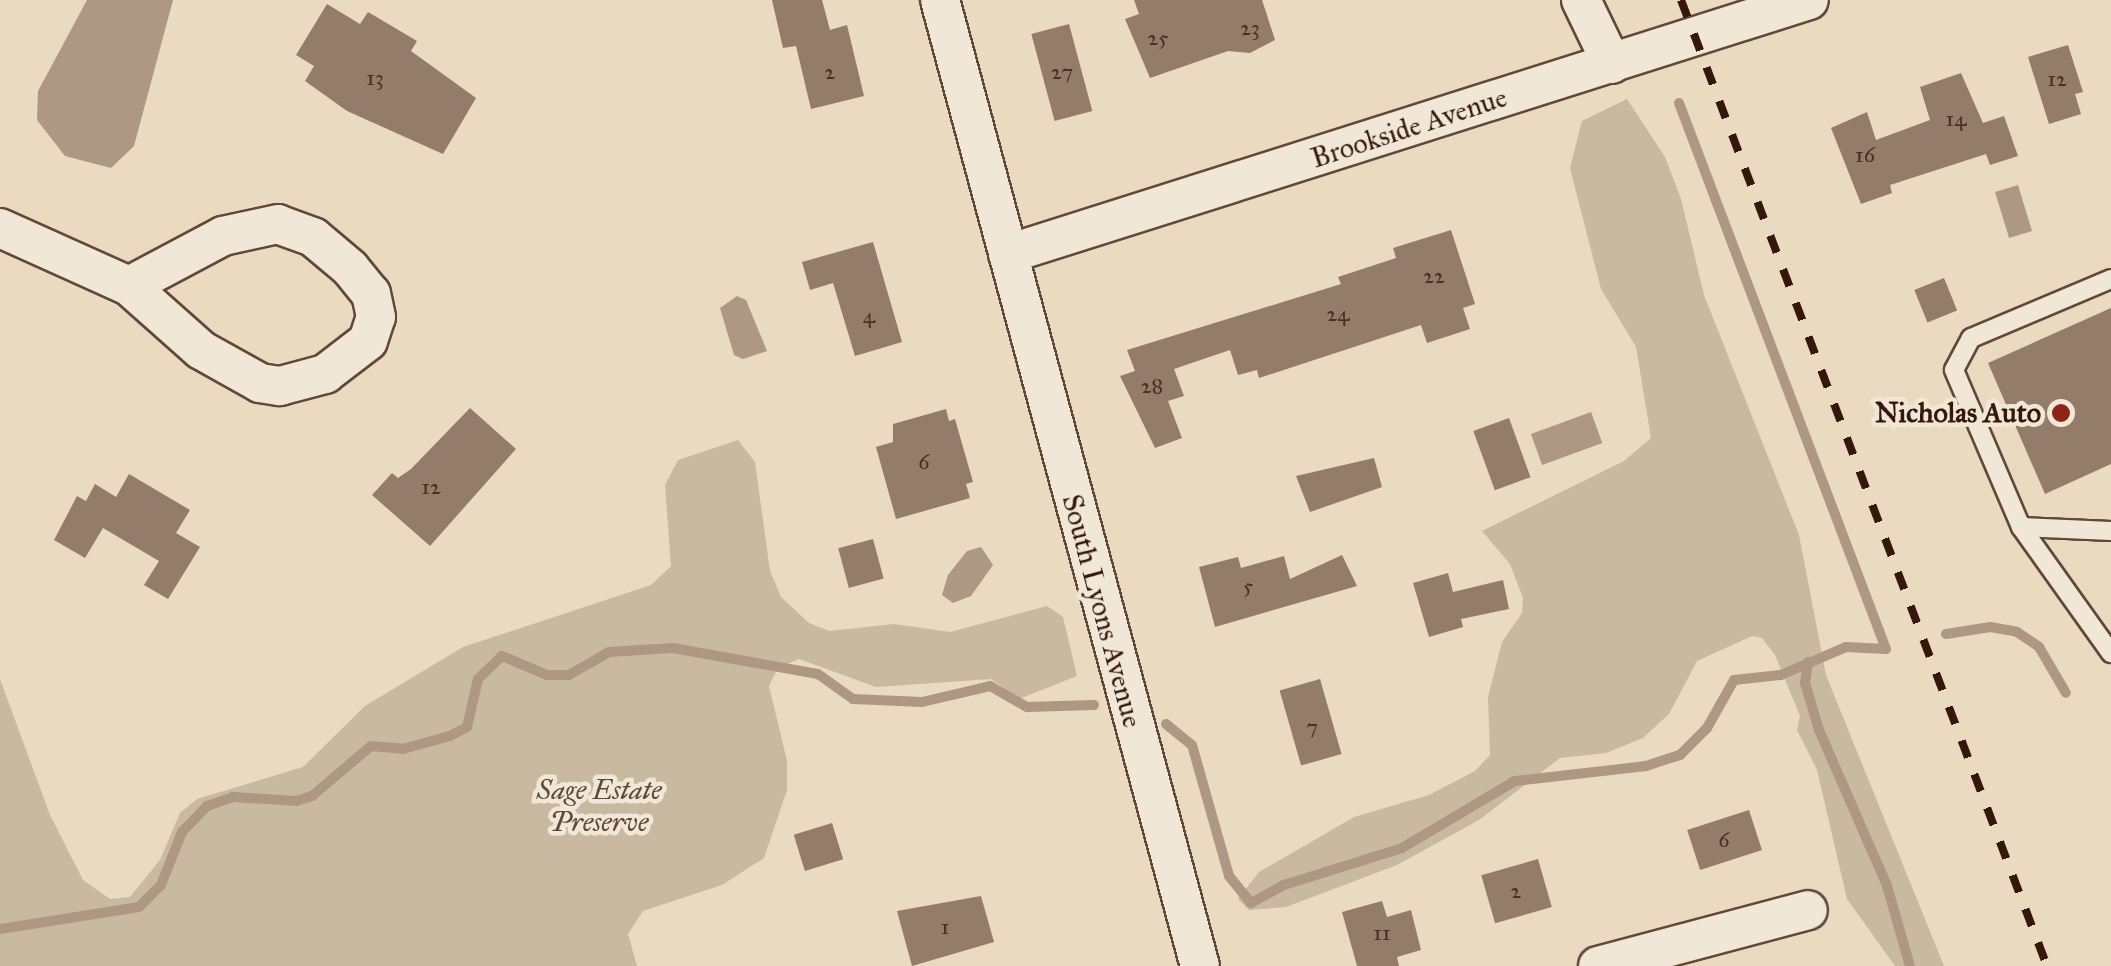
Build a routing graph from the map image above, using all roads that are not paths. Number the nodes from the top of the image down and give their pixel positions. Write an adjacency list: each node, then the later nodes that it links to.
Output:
1 (940, 0): 6 (street, South Lyons Avenue)
2 (1581, 0): 4 (street)
3 (1809, 0): 4 (street, Brookside Avenue)
4 (1612, 64): 6 (street, Brookside Avenue)
5 (0, 228): 8 (street)
6 (1008, 254): 13 (street, South Lyons Avenue)
7 (2111, 279): 9 (lane)
8 (129, 286): 8 (street)
9 (2021, 527): 10 (lane); 11 (lane)
10 (2111, 531)
11 (2111, 653)
12 (1808, 910): 14 (street)
13 (1200, 966)
14 (1598, 966)

